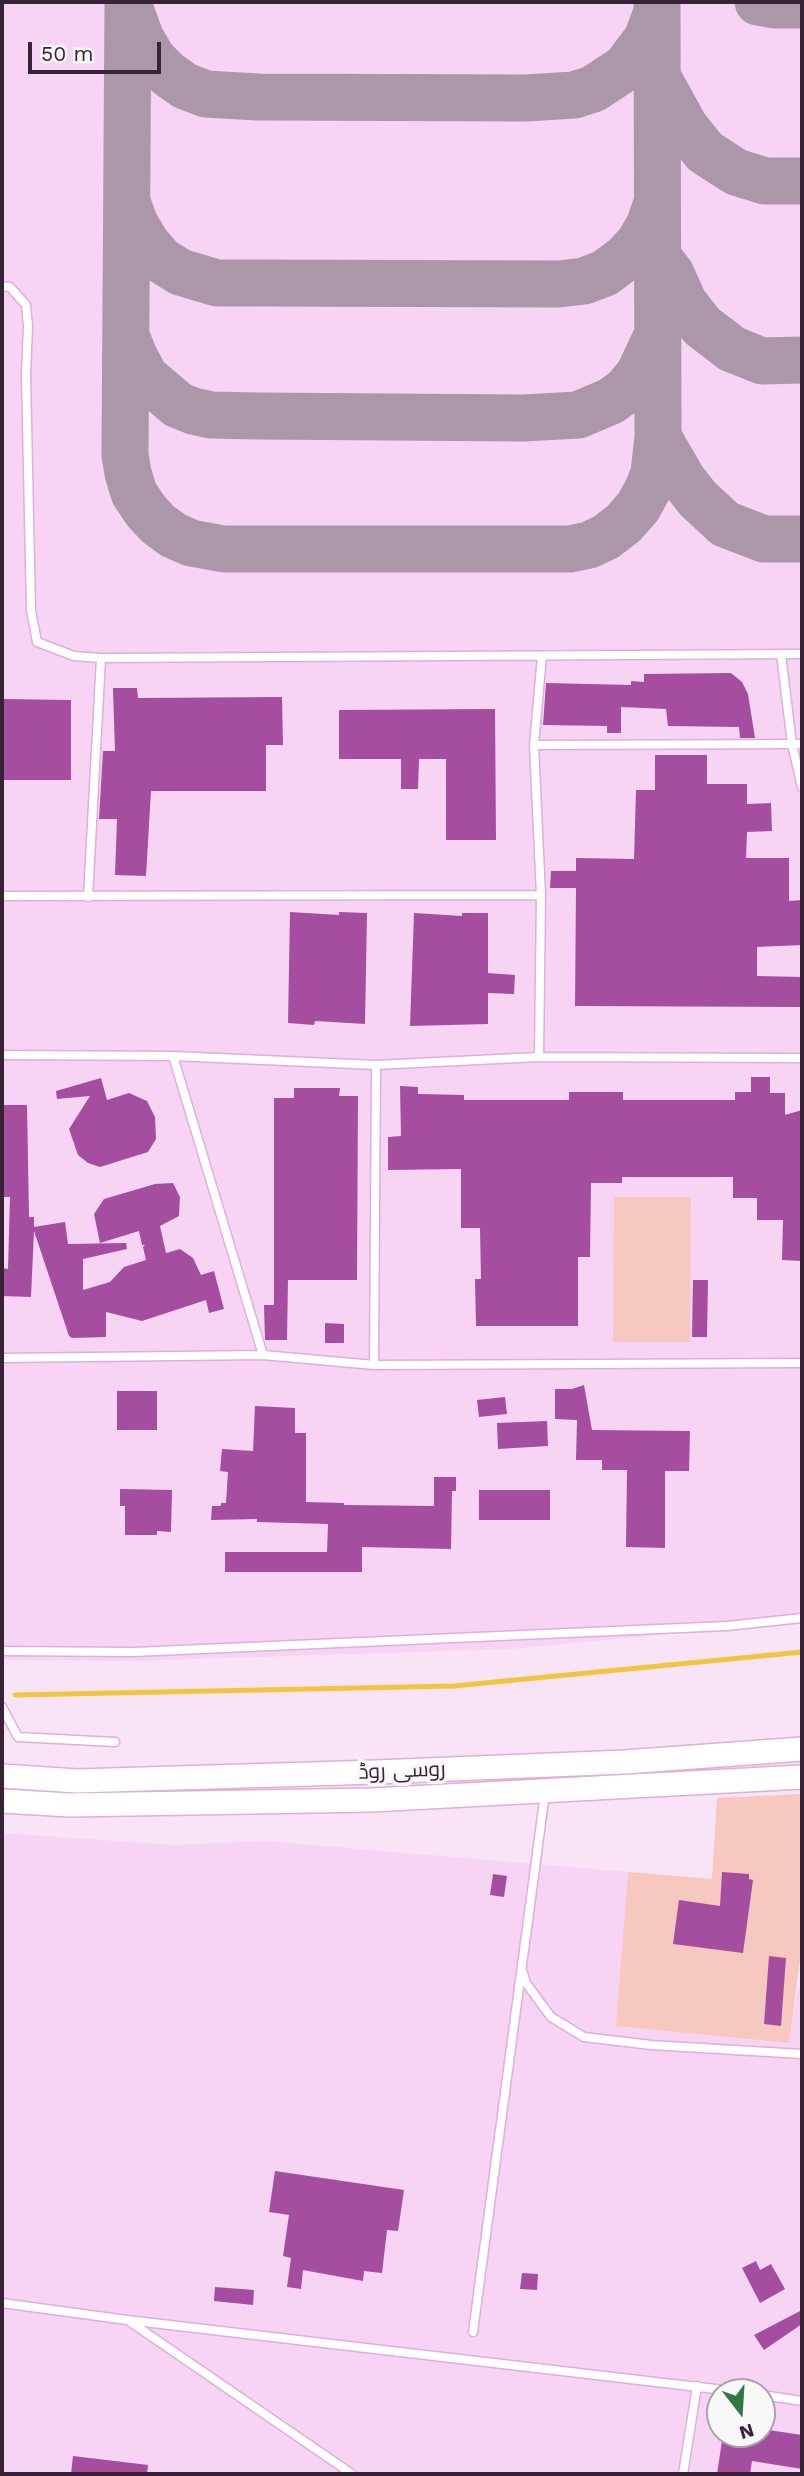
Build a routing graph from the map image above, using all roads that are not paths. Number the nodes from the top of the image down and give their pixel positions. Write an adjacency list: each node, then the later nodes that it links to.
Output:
1 (2, 286): 5 (lane)
2 (781, 654): 3 (lane); 4 (lane); 6 (lane)
3 (802, 654)
4 (542, 656): 5 (lane); 8 (lane)
5 (101, 658): 12 (lane)
6 (792, 744): 7 (lane); 8 (lane); 9 (lane)
7 (802, 744)
8 (534, 745): 10 (lane)
9 (802, 788)
10 (541, 895): 12 (lane); 15 (lane)
11 (2, 896): 12 (lane)
12 (88, 897)
13 (2, 1055): 14 (lane)
14 (173, 1056): 17 (lane); 18 (lane)
15 (539, 1057): 16 (lane); 17 (lane)
16 (802, 1058)
17 (376, 1065): 21 (lane)
18 (263, 1355): 19 (lane); 21 (lane)
19 (2, 1358)
20 (802, 1363): 21 (lane)
21 (374, 1366)
22 (802, 1618): 23 (lane)
23 (2, 1651)
24 (2, 1707): 25 (lane)
25 (115, 1742)
26 (802, 1749): 27 (main road, روسی روڈ)
27 (2, 1776)
28 (802, 1777): 29 (main road, روسی روڈ)
29 (546, 1790): 30 (main road, روسی روڈ); 31 (lane)
30 (2, 1801)
31 (522, 1970): 32 (lane); 35 (lane)
32 (802, 2054)
33 (2, 2303): 34 (lane)
34 (127, 2320): 36 (lane); 40 (lane)
35 (473, 2332)
36 (697, 2386): 37 (lane); 41 (lane)
37 (706, 2387)
38 (776, 2397): 39 (lane)
39 (802, 2401)
40 (352, 2474)
41 (683, 2474)

